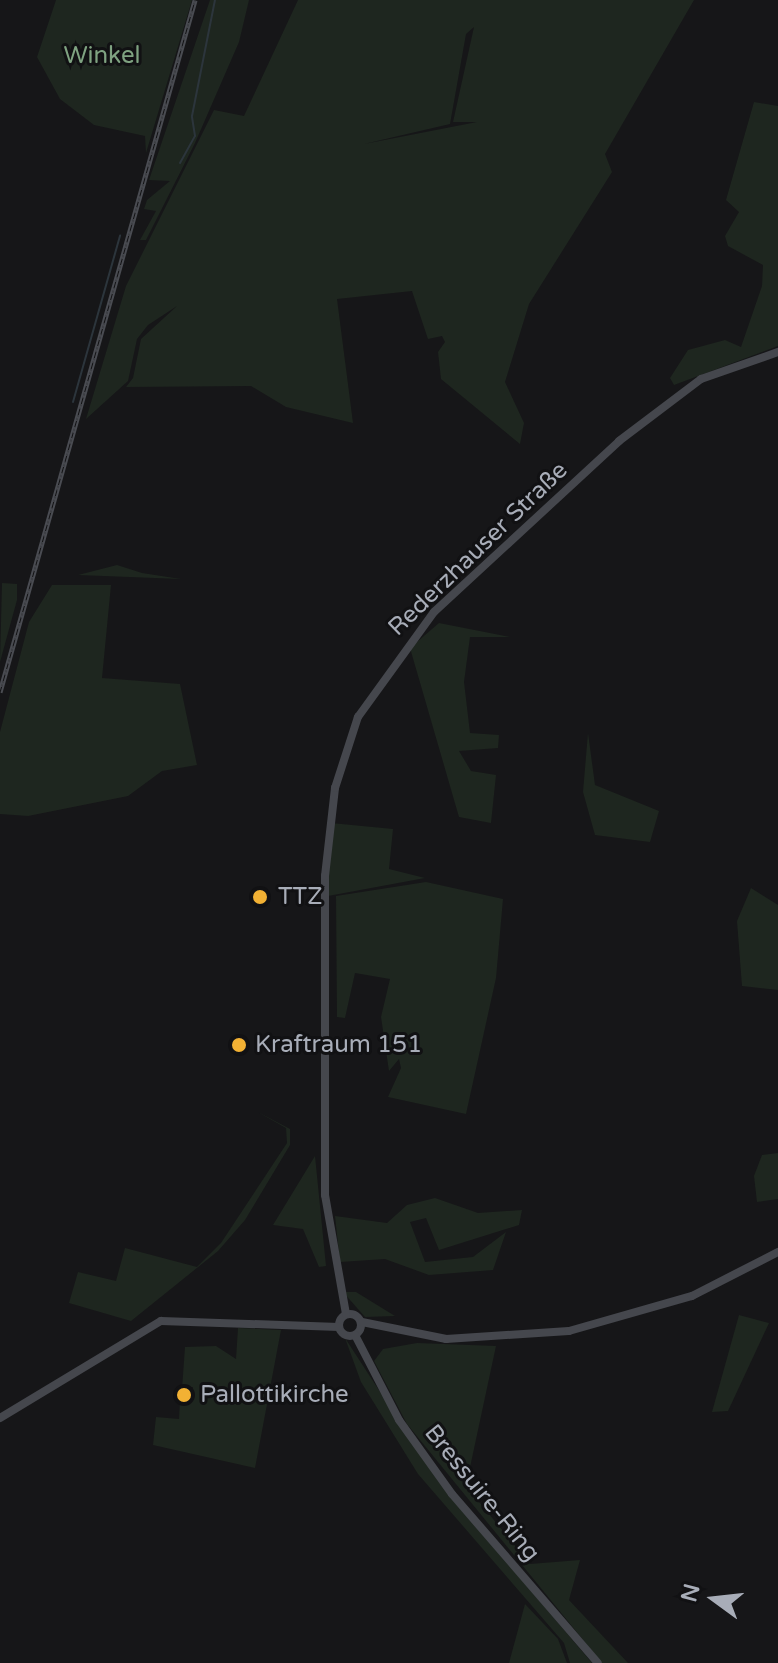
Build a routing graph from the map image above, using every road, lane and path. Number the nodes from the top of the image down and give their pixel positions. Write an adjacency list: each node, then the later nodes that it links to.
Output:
1 (778, 352): 3 (main road, Rederzhauser Straße)
2 (778, 1252): 4 (main road)
3 (346, 1314): 4 (main road); 5 (main road)
4 (362, 1322): 6 (main road)
5 (339, 1327): 6 (main road); 7 (main road)
6 (355, 1335): 8 (main road, Bressuire-Ring)
7 (0, 1418)
8 (598, 1663)

